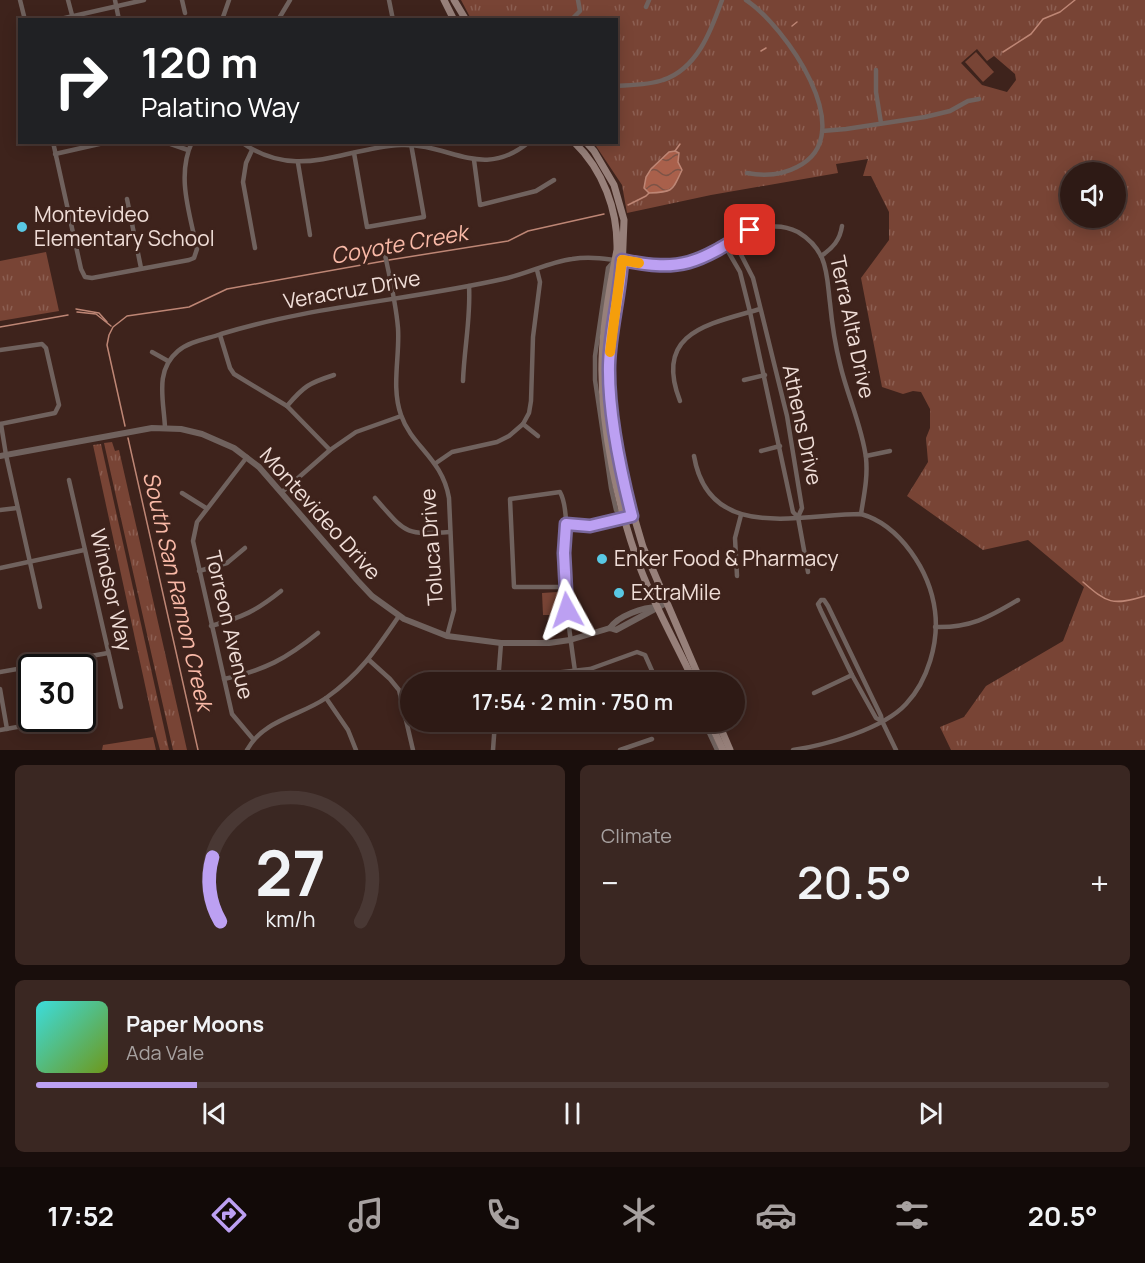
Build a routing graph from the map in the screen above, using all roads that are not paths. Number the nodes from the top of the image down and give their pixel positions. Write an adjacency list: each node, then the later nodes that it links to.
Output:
1 (20, 0): 19 (street)
2 (68, 0): 17 (street)
3 (144, 0): 14 (street)
4 (182, 0): 16 (street)
5 (229, 0): 22 (street)
6 (290, 0): 23 (street)
7 (389, 0): 24 (street)
8 (444, 0): 25 (main road)
9 (454, 0): 26 (main road)
10 (578, 0): 18 (street)
11 (649, 0): 15 (street)
12 (722, 0): 28 (street)
13 (746, 0): 31 (street)
14 (116, 2): 17 (street); 21 (street)
15 (646, 7)
16 (185, 13)
17 (72, 15): 20 (street)
18 (574, 17)
19 (24, 18)
20 (62, 18)
21 (119, 18)
22 (223, 18)
23 (280, 18)
24 (393, 18)
25 (453, 18)
26 (465, 18)
27 (876, 70): 30 (street)
28 (618, 86)
29 (979, 99): 30 (street)
30 (881, 123): 31 (street)
31 (822, 131): 49 (street)
32 (54, 144): 46 (street)
33 (99, 144): 46 (street)
34 (171, 144): 43 (street)
35 (191, 144): 43 (street)
36 (244, 144): 44 (street)
37 (406, 144): 45 (street)
38 (412, 144): 45 (street)
39 (416, 144): 47 (street)
40 (526, 144): 47 (street)
41 (576, 144): 59 (main road)
42 (588, 144): 59 (main road)
43 (188, 150): 60 (street)
44 (252, 150): 48 (street); 56 (street)
45 (354, 153): 48 (street)
46 (56, 154): 60 (street)
47 (474, 160): 50 (street)
48 (298, 163): 53 (street)
49 (747, 173)
50 (554, 180)
51 (127, 199): 60 (street)
52 (842, 226): 58 (street)
53 (310, 235)
54 (734, 241): 55 (street, Terra Alta Drive); 58 (street, Terra Alta Drive); 64 (street, Athens Drive)
55 (725, 246): 59 (street, Terra Alta Drive); 65 (street, Athens Drive)
56 (255, 248)
57 (385, 255): 63 (street, Toluca Drive)
58 (821, 256): 88 (street, Terra Alta Drive)
59 (619, 259): 61 (street, Veracruz Drive); 99 (main road); 101 (main road)
60 (141, 268)
61 (537, 270): 62 (street, Veracruz Drive); 78 (street)
62 (469, 286): 63 (street, Veracruz Drive); 73 (street)
63 (393, 299): 66 (street, Veracruz Drive); 76 (street, Toluca Drive)
64 (760, 309): 65 (street); 100 (street, Athens Drive)
65 (750, 312): 71 (street, Athens Drive); 74 (street)
66 (220, 334): 69 (street, Veracruz Drive); 75 (street)
67 (0, 350): 77 (street)
68 (152, 352): 69 (street)
69 (168, 361): 79 (street)
70 (334, 375): 75 (street)
71 (765, 375): 72 (street); 81 (street, Athens Drive)
72 (744, 380)
73 (463, 381)
74 (680, 401)
75 (287, 406): 82 (street)
76 (401, 416): 82 (street); 89 (street, Toluca Drive)
77 (0, 424): 85 (street)
78 (523, 424): 80 (street); 89 (street)
79 (165, 428): 85 (street, Montevideo Drive); 86 (street, Montevideo Drive)
80 (538, 436)
81 (780, 446): 83 (street); 100 (street, Athens Drive)
82 (330, 450): 91 (street)
83 (761, 451)
84 (890, 451): 88 (street)
85 (3, 455): 94 (street)
86 (247, 456): 91 (street, Montevideo Drive); 95 (street, Torreon Avenue)
87 (694, 456): 98 (street)
88 (866, 456): 97 (street, Terra Alta Drive)
89 (436, 463): 103 (street, Toluca Drive)
90 (69, 480): 105 (street, Windsor Way)
91 (282, 492): 117 (street, Montevideo Drive)
92 (182, 493): 95 (street)
93 (375, 498): 103 (street)
94 (17, 507): 96 (street); 106 (street)
95 (206, 508): 108 (street, Torreon Avenue)
96 (0, 510)
97 (861, 514): 100 (street); 119 (street)
98 (741, 515): 100 (street); 110 (street)
99 (632, 516): 101 (street); 114 (main road)
100 (798, 517): 109 (street)
101 (623, 519): 102 (street); 116 (main road)
102 (566, 524): 111 (street); 111 (street)
103 (450, 532): 121 (street, Toluca Drive)
104 (245, 548): 108 (street)
105 (84, 550): 106 (street); 126 (street, Windsor Way)
106 (30, 562): 107 (street); 115 (street)
107 (0, 568)
108 (199, 571): 118 (street, Torreon Avenue)
109 (808, 572)
110 (737, 576)
111 (565, 587): 123 (street)
112 (281, 591): 118 (street)
113 (1018, 600): 119 (street)
114 (666, 603): 116 (street, Montevideo Drive); 135 (main road)
115 (40, 607)
116 (658, 607): 123 (street, Montevideo Drive); 134 (main road)
117 (399, 616): 121 (street, Montevideo Drive); 127 (street)
118 (211, 626): 137 (street, Torreon Avenue)
119 (935, 627): 143 (street)
120 (318, 633): 137 (street)
121 (447, 636): 124 (street, Montevideo Drive)
122 (844, 639): 125 (street); 125 (street); 129 (street)
123 (570, 640): 124 (street, Montevideo Drive); 128 (street)
124 (501, 643): 131 (street)
125 (836, 643): 136 (street)
126 (108, 653): 130 (street); 142 (street, Windsor Way)
127 (369, 660): 140 (street); 141 (street)
128 (575, 671): 132 (street); 133 (street)
129 (860, 671): 136 (street); 143 (street)
130 (0, 672)
131 (499, 672)
132 (565, 672)
133 (653, 672)
134 (690, 672)
135 (697, 672)
136 (852, 675): 139 (street); 143 (street)
137 (224, 679): 152 (street, Torreon Avenue)
138 (0, 689): 145 (street)
139 (814, 693)
140 (400, 694)
141 (326, 698): 152 (street); 155 (street)
142 (120, 707)
143 (882, 721): 162 (street); 163 (street)
144 (18, 727): 145 (street)
145 (7, 729): 146 (street)
146 (0, 730)
147 (409, 732): 156 (street)
148 (494, 732): 157 (street)
149 (709, 732): 159 (street)
150 (715, 732): 160 (main road)
151 (722, 732): 161 (main road)
152 (253, 739): 154 (street)
153 (652, 739): 158 (street)
154 (247, 750)
155 (356, 750)
156 (413, 750)
157 (493, 750)
158 (620, 750)
159 (717, 750)
160 (723, 750)
161 (730, 750)
162 (794, 750)
163 (896, 750)

